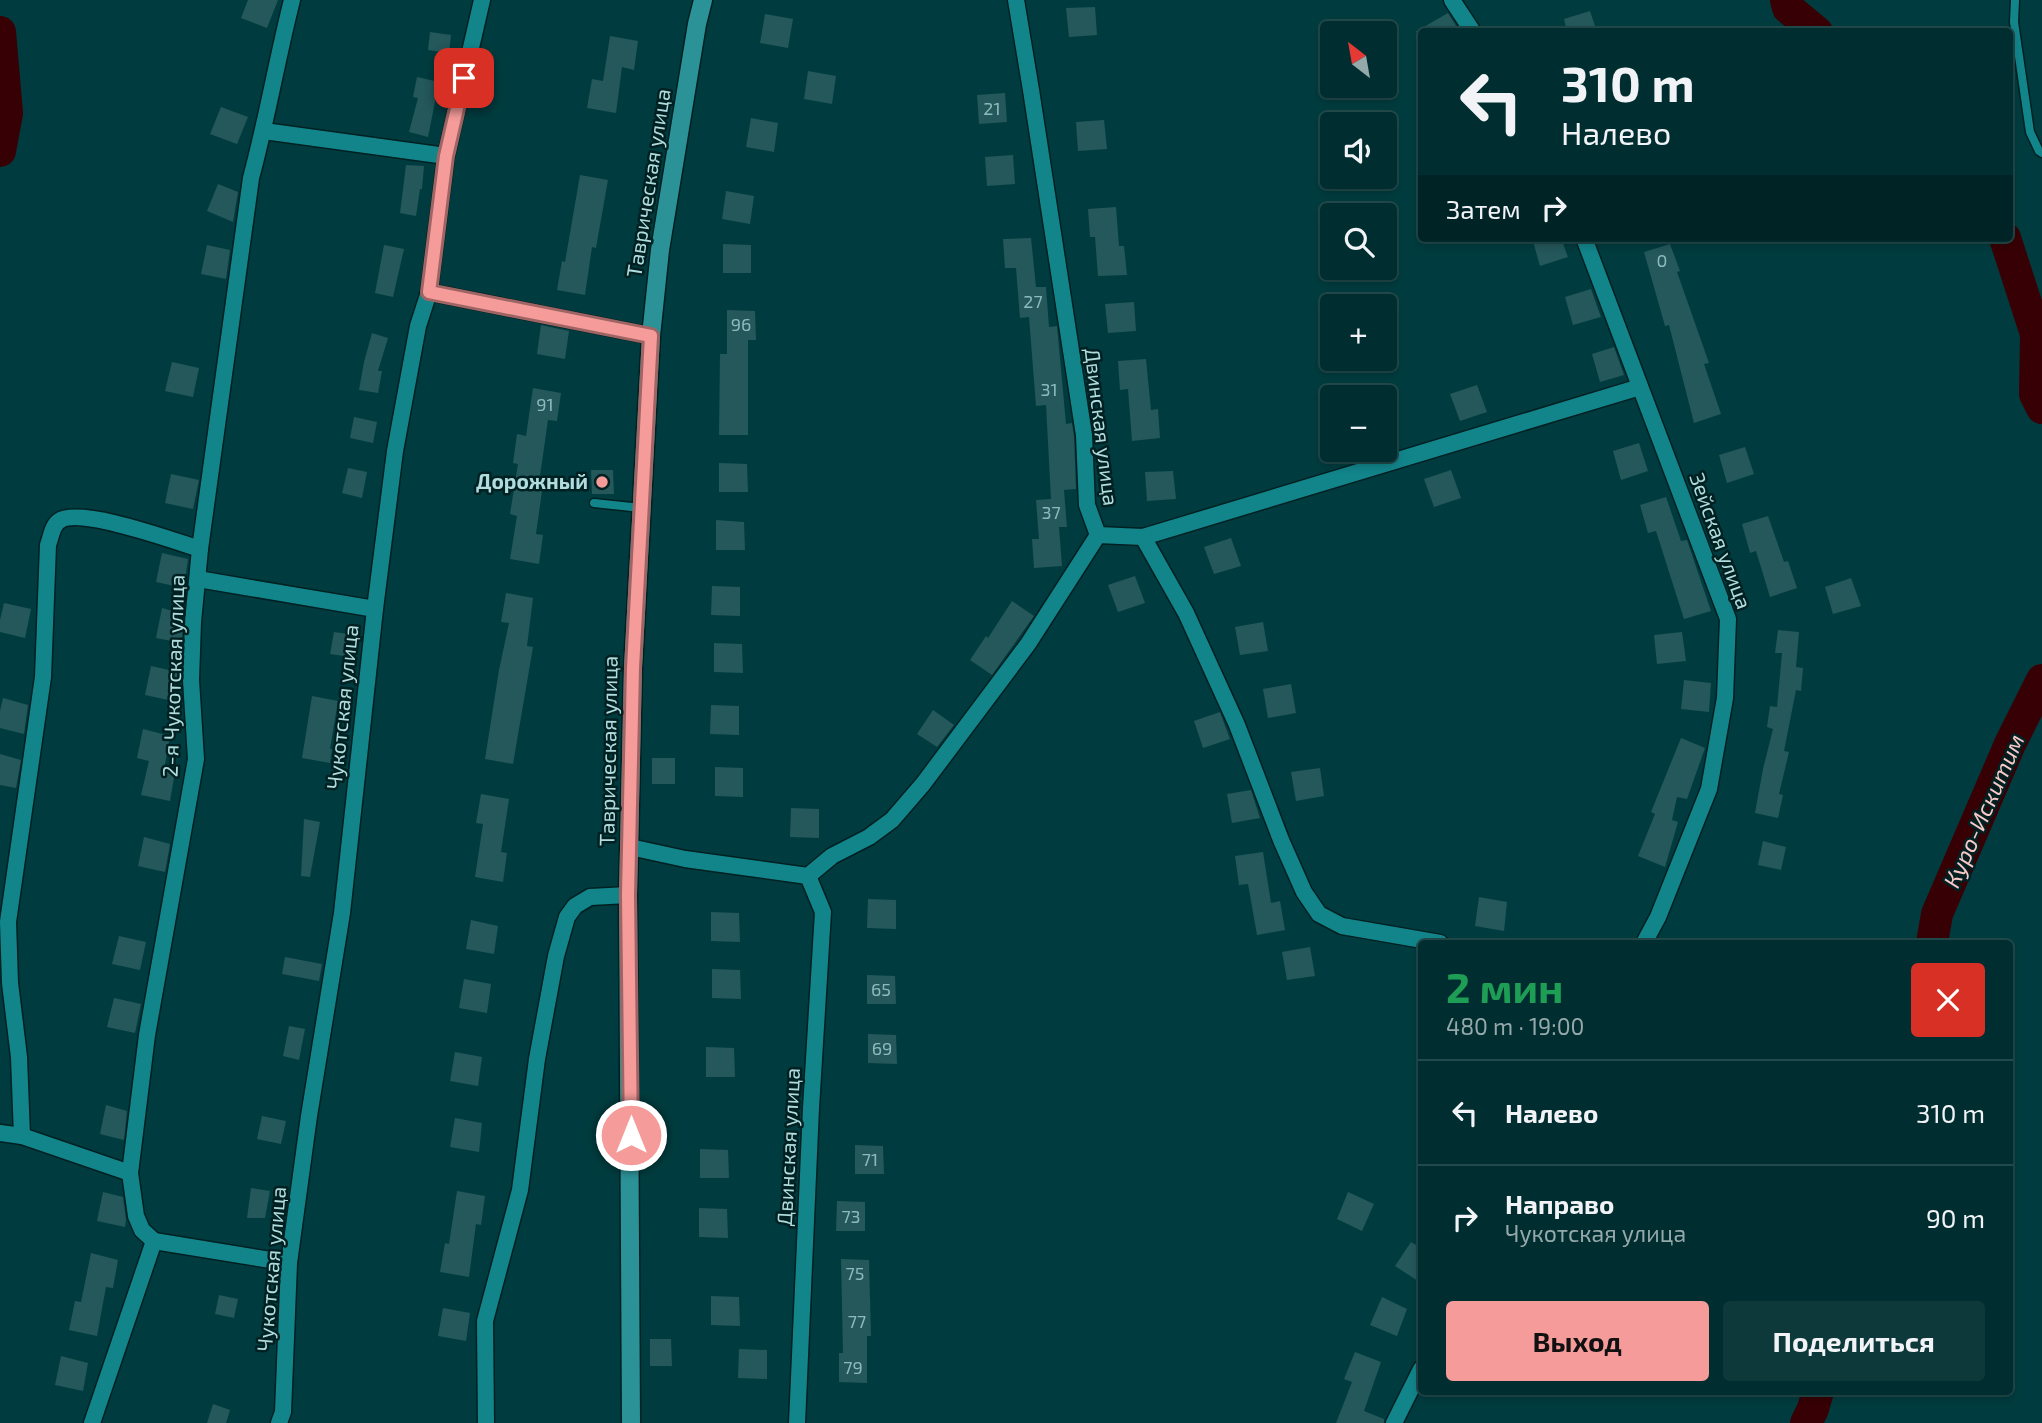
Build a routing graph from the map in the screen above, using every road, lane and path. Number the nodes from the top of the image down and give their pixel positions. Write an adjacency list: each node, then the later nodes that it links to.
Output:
1 (292, 0): 8 (street, 2-я Чукотская улица)
2 (482, 0): 10 (street, Чукотская улица)
3 (703, 0): 13 (main road, Таврическая улица)
4 (1016, 0): 17 (street, Двинская улица)
5 (1452, 0): 7 (street)
6 (2015, 0): 9 (lane)
7 (1470, 28)
8 (264, 131): 10 (street); 19 (street, 2-я Чукотская улица)
9 (2042, 153)
10 (446, 156): 12 (street, Чукотская улица)
11 (1586, 242): 14 (street, Зейская улица)
12 (429, 292): 13 (street); 21 (street, Чукотская улица)
13 (651, 336): 16 (main road, Таврическая улица)
14 (1640, 387): 18 (street); 26 (street, Зейская улица)
15 (594, 503): 16 (lane)
16 (641, 508): 22 (main road, Таврическая улица)
17 (1098, 536): 18 (street); 23 (street, Двинская улица)
18 (1143, 537): 25 (street)
19 (200, 549): 20 (street, 2-я Чукотская улица); 28 (street)
20 (198, 579): 21 (street); 29 (street, 2-я Чукотская улица)
21 (375, 609): 31 (street, Чукотская улица)
22 (630, 846): 23 (street); 24 (main road, Таврическая улица)
23 (808, 876): 37 (street, Двинская улица)
24 (628, 895): 35 (street); 36 (main road, Таврическая улица)
25 (1423, 940)
26 (1646, 940)
27 (0, 1133): 28 (street)
28 (22, 1136): 29 (street)
29 (130, 1172): 30 (street, 2-я Чукотская улица)
30 (154, 1241): 31 (street); 33 (street)
31 (289, 1264): 34 (street, Чукотская улица)
32 (1418, 1375): 38 (street)
33 (92, 1423)
34 (279, 1423)
35 (486, 1423)
36 (631, 1423)
37 (797, 1423)
38 (1394, 1423)

